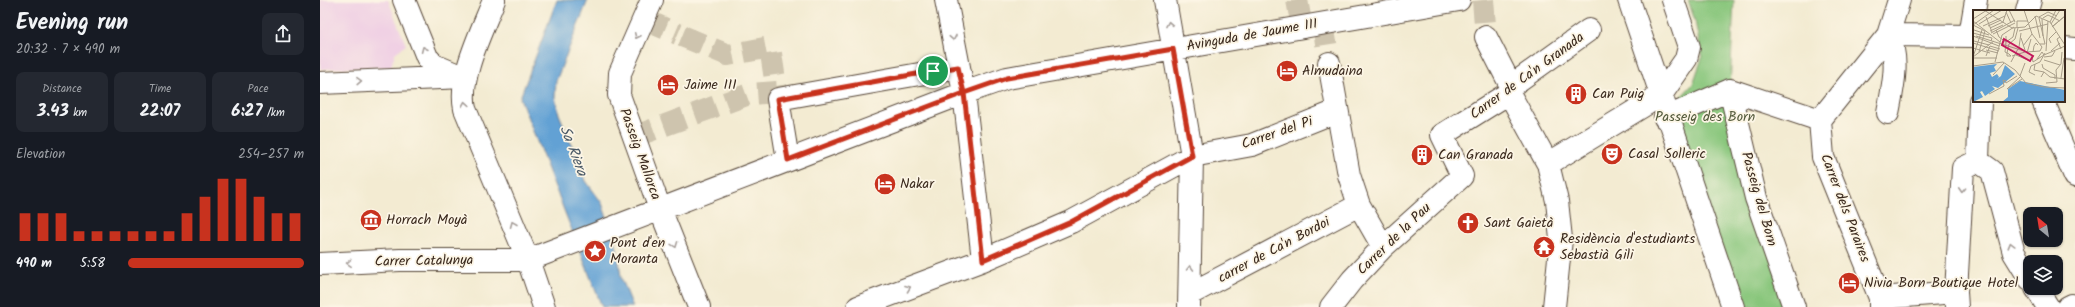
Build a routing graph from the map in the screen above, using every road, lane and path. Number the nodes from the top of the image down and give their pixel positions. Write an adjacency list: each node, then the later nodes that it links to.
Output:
1 (404, 0): 23 (street, one-way to 1)
2 (494, 0): 23 (street)
3 (652, 0): 42 (street, Passeig Mallorca, one-way to 42)
4 (946, 0): 22 (street, one-way to 22)
5 (1165, 0): 19 (street, one-way to 5)
6 (1459, 0): 19 (street, Avinguda de Jaume III)
7 (1629, 0): 28 (street)
8 (1673, 0): 28 (street)
9 (1898, 0): 15 (street)
10 (1976, 0): 12 (street)
11 (2030, 0): 13 (street)
12 (1975, 10)
13 (2027, 10)
14 (1589, 30): 25 (street, Carrer de Ca'n Granada)
15 (1888, 35): 16 (street); 32 (street); 34 (street)
16 (1972, 35)
17 (1486, 37): 25 (street)
18 (2065, 48): 20 (street)
19 (1173, 49): 27 (street, Avinguda de Jaume III); 35 (street)
20 (2075, 49)
21 (1329, 63): 31 (street)
22 (958, 67): 27 (street); 36 (street)
23 (465, 77): 24 (street, one-way to 23); 44 (street, one-way to 23)
24 (320, 83)
25 (1510, 89): 38 (street); 39 (street, Carrer de Ca'n Granada)
26 (1730, 90): 33 (street); 34 (street); 58 (street, Passeig del Born)
27 (964, 93): 36 (street, Avinguda de Jaume III); 45 (street)
28 (1661, 95): 33 (street); 38 (street)
29 (1980, 102): 37 (street)
30 (2043, 102): 40 (street)
31 (1337, 111): 35 (street, Carrer del Pi); 41 (street)
32 (1888, 113)
33 (1666, 118): 57 (street)
34 (1820, 120): 51 (street, Carrer dels Paraires)
35 (1192, 156): 45 (street, Carrer del Pi); 50 (street, one-way to 35)
36 (788, 160): 42 (street, Avinguda de Jaume III)
37 (1978, 161): 47 (street, one-way to 37); 49 (street, one-way to 49)
38 (1548, 164): 56 (street)
39 (1462, 176): 43 (street, Carrer de la Pau)
40 (2075, 176)
41 (1359, 206): 43 (street); 50 (street, carrer de Ca'n Bordoi)
42 (660, 209): 44 (street, Avinguda de Jaume III); 53 (street, Passeig Mallorca, one-way to 53)
43 (1383, 246): 55 (street, Carrer de la Pau)
44 (528, 260): 46 (street, Carrer Catalunya, one-way to 46); 52 (street)
45 (983, 260): 54 (street, Carrer del Pi, one-way to 45)
46 (320, 264)
47 (2023, 267)
48 (2040, 295): 59 (street)
49 (1957, 299): 51 (street)
50 (1189, 301)
51 (1880, 302)
52 (544, 307)
53 (699, 307)
54 (858, 307)
55 (1331, 307)
56 (1554, 307)
57 (1733, 307)
58 (1794, 307)
59 (2048, 307)

